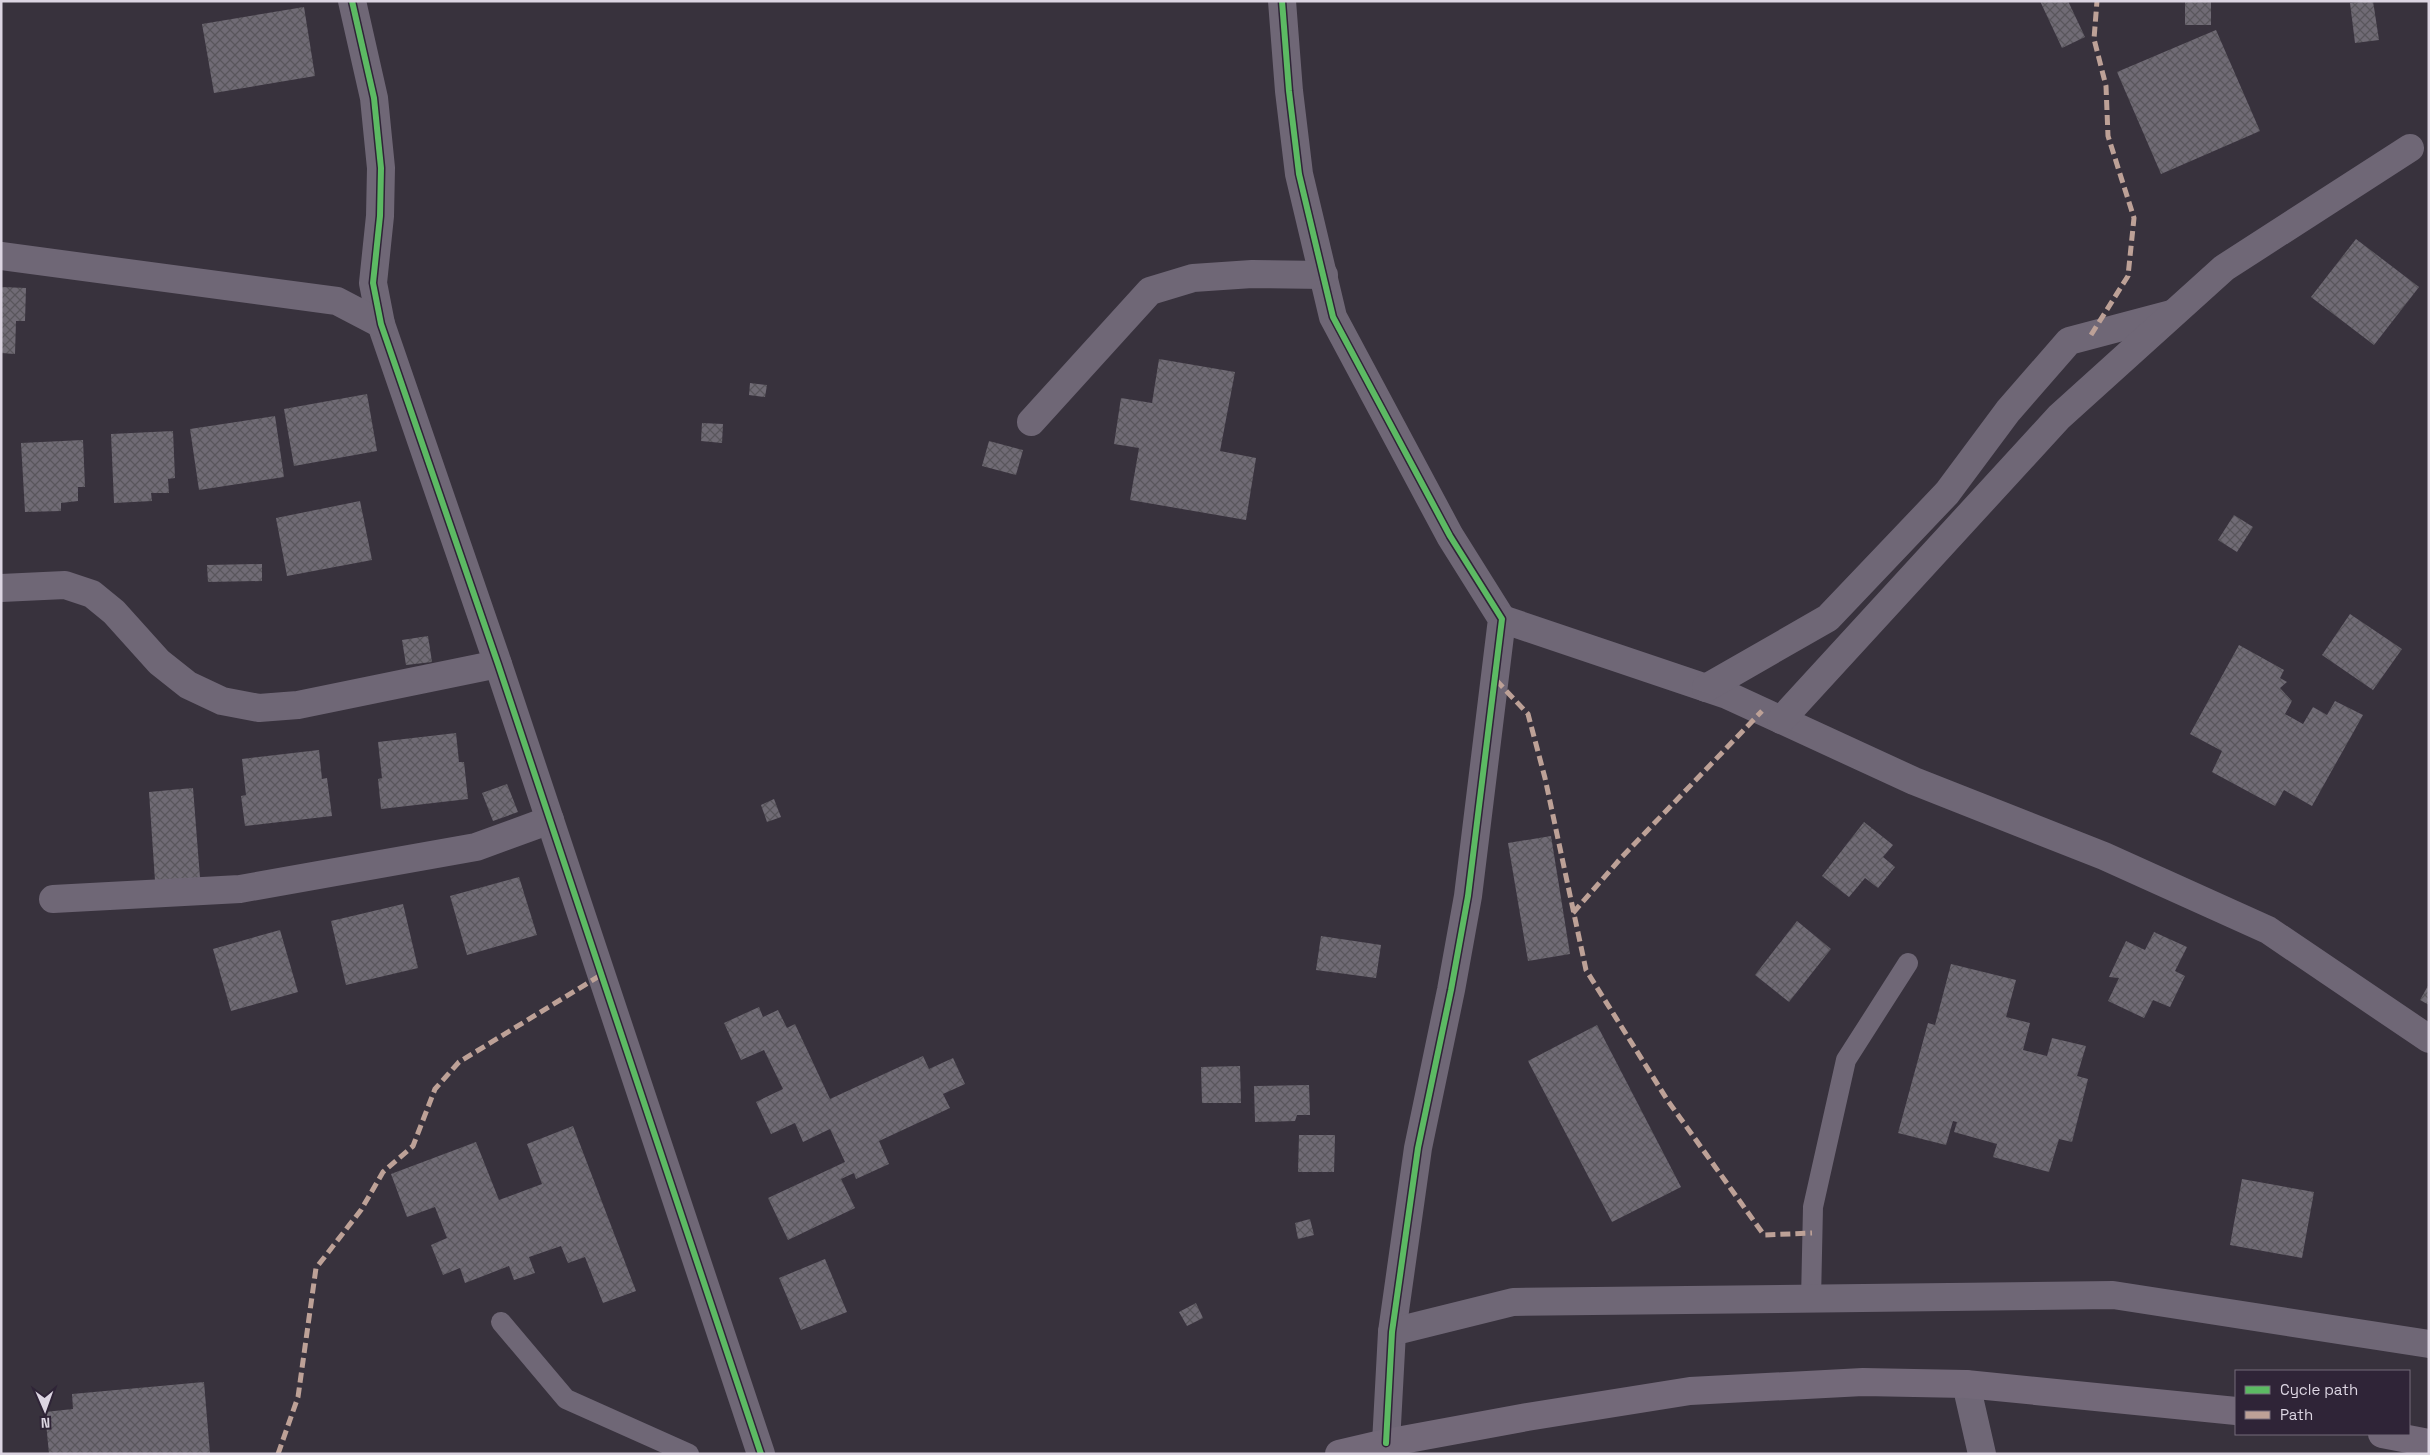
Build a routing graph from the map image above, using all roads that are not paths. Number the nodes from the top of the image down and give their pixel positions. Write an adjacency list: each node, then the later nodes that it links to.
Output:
1 (352, 1): 7 (street)
2 (1282, 1): 5 (street)
3 (2410, 148): 6 (street)
4 (1, 256): 7 (street)
5 (1324, 275): 8 (street); 10 (street)
6 (2175, 312): 12 (street); 13 (street)
7 (381, 324): 11 (street)
8 (1031, 422)
9 (1, 588): 11 (street)
10 (1502, 619): 12 (street); 20 (street)
11 (498, 664): 14 (street)
12 (1706, 688): 13 (street)
13 (1781, 720): 17 (street)
14 (550, 820): 15 (street); 28 (street)
15 (53, 899)
16 (1908, 962): 18 (lane)
17 (2429, 1040)
18 (1811, 1300): 20 (street); 21 (street)
19 (501, 1322): 27 (lane)
20 (1392, 1332): 25 (street)
21 (2429, 1344)
22 (1966, 1384): 23 (main road); 25 (main road); 30 (street)
23 (2235, 1411)
24 (2387, 1435): 26 (main road)
25 (1386, 1443): 29 (main road)
26 (2429, 1443)
27 (689, 1454)
28 (760, 1454)
29 (1339, 1454)
30 (1982, 1454)

